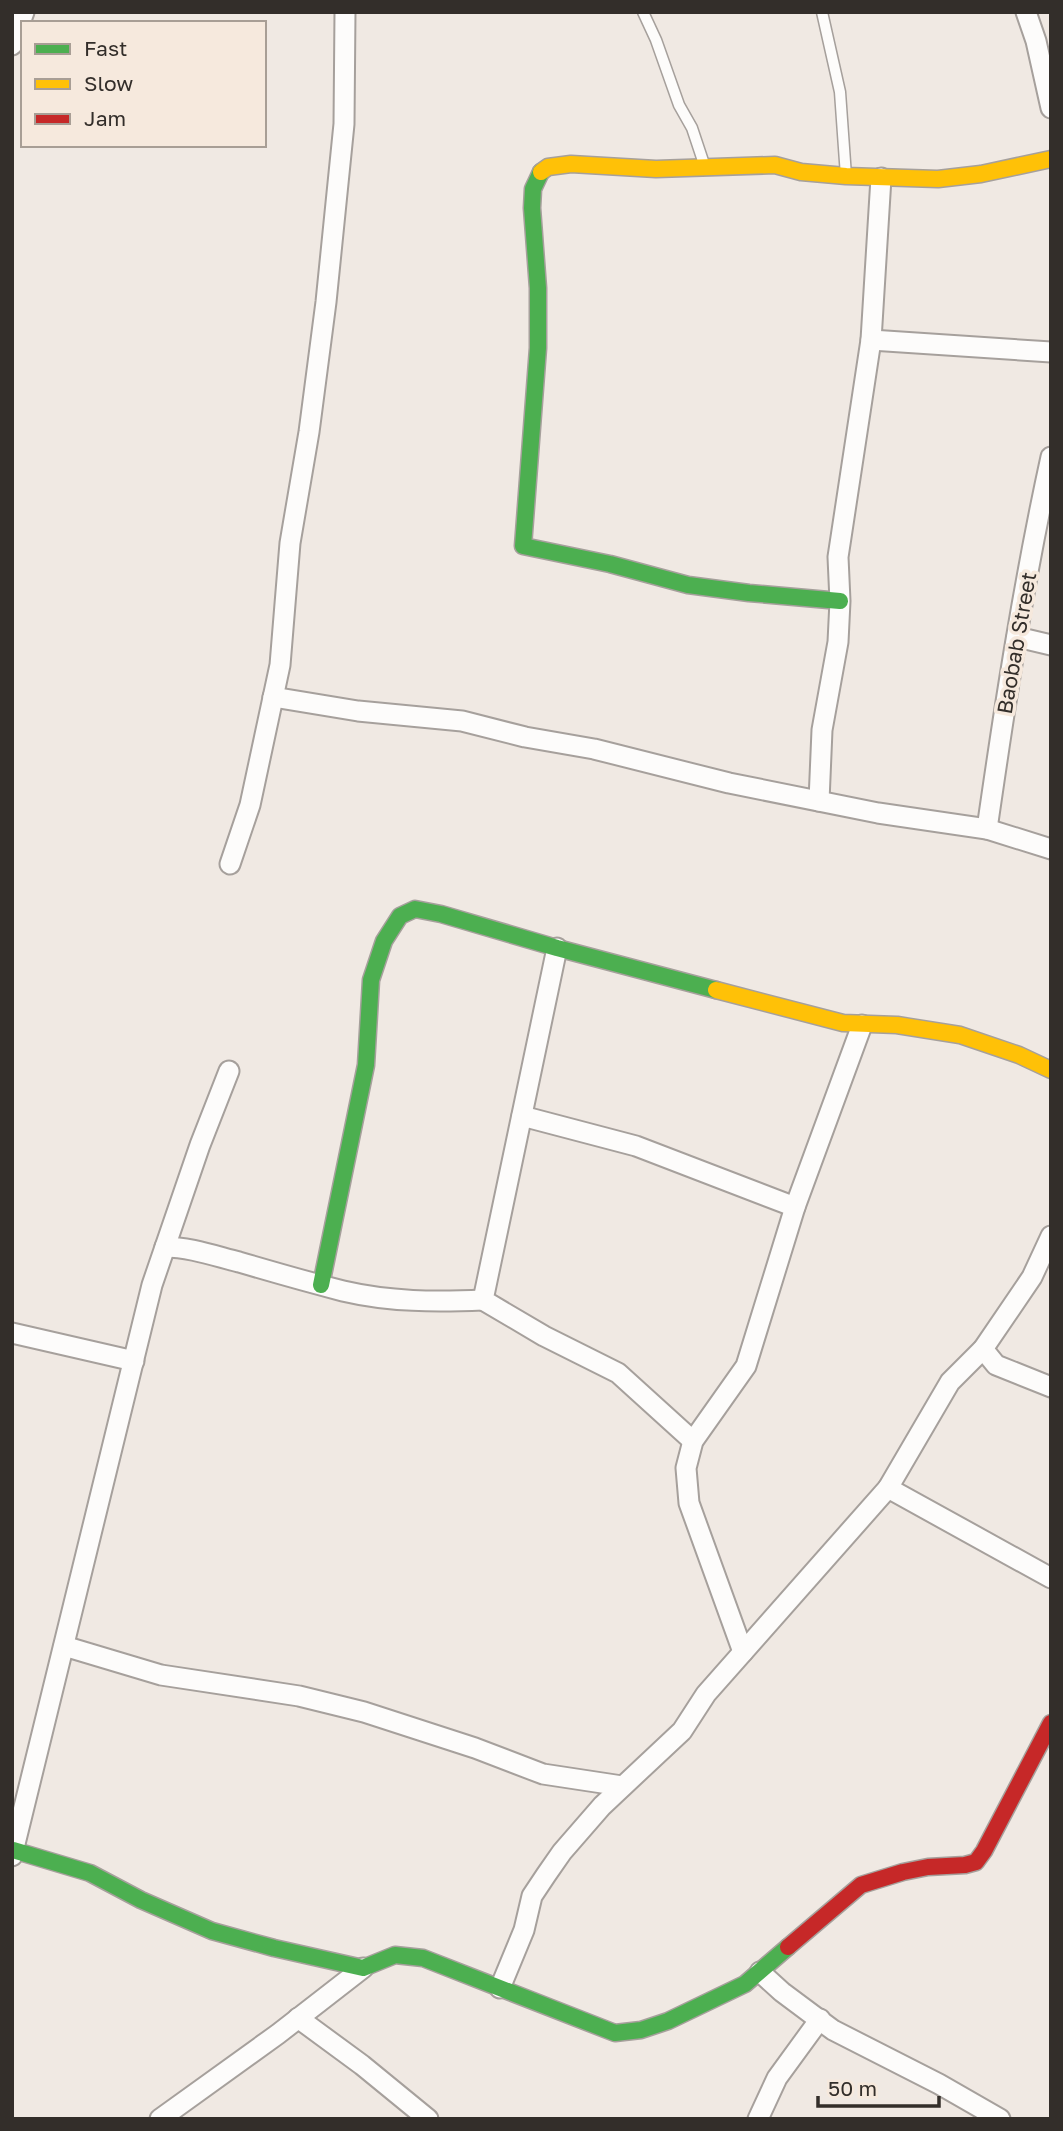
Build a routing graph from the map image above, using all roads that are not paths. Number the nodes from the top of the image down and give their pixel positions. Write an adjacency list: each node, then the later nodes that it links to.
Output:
1 (24, 12): 6 (street)
2 (345, 12): 18 (street)
3 (643, 12): 9 (lane)
4 (821, 12): 10 (lane)
5 (1026, 12): 7 (street)
6 (12, 45)
7 (1051, 108)
8 (1051, 159): 11 (street)
9 (705, 167): 10 (street); 15 (street)
10 (846, 176): 11 (street)
11 (881, 178): 12 (street)
12 (871, 340): 13 (street); 15 (street)
13 (1051, 352)
14 (1051, 457): 16 (street, Baobab Street)
15 (840, 601): 19 (street)
16 (1017, 637): 17 (street); 20 (street, Baobab Street)
17 (1051, 645)
18 (273, 697): 19 (street); 22 (street)
19 (819, 801): 20 (street)
20 (987, 829): 21 (street)
21 (1051, 849)
22 (230, 864)
23 (556, 948): 24 (street); 27 (street); 31 (street)
24 (862, 1025): 26 (street); 28 (street)
25 (229, 1070): 30 (street)
26 (1051, 1070)
27 (522, 1116): 28 (street); 32 (street)
28 (795, 1207): 37 (street)
29 (1051, 1236): 34 (street)
30 (165, 1247): 31 (street); 35 (street)
31 (321, 1285): 32 (street)
32 (482, 1300): 37 (street)
33 (12, 1333): 35 (street)
34 (983, 1349): 36 (street); 38 (street)
35 (134, 1361): 40 (street)
36 (1051, 1387)
37 (693, 1441): 41 (street)
38 (888, 1488): 39 (street); 41 (street)
39 (1051, 1578)
40 (64, 1646): 43 (street); 44 (street)
41 (743, 1652): 43 (street)
42 (1051, 1723): 46 (street)
43 (622, 1786): 47 (street)
44 (13, 1853): 45 (street)
45 (363, 1968): 47 (street); 48 (street)
46 (760, 1972): 47 (street); 49 (street)
47 (500, 1989)
48 (298, 2018): 50 (street); 51 (street)
49 (820, 2019): 52 (street); 53 (street)
50 (160, 2119)
51 (428, 2119)
52 (758, 2119)
53 (1000, 2119)

